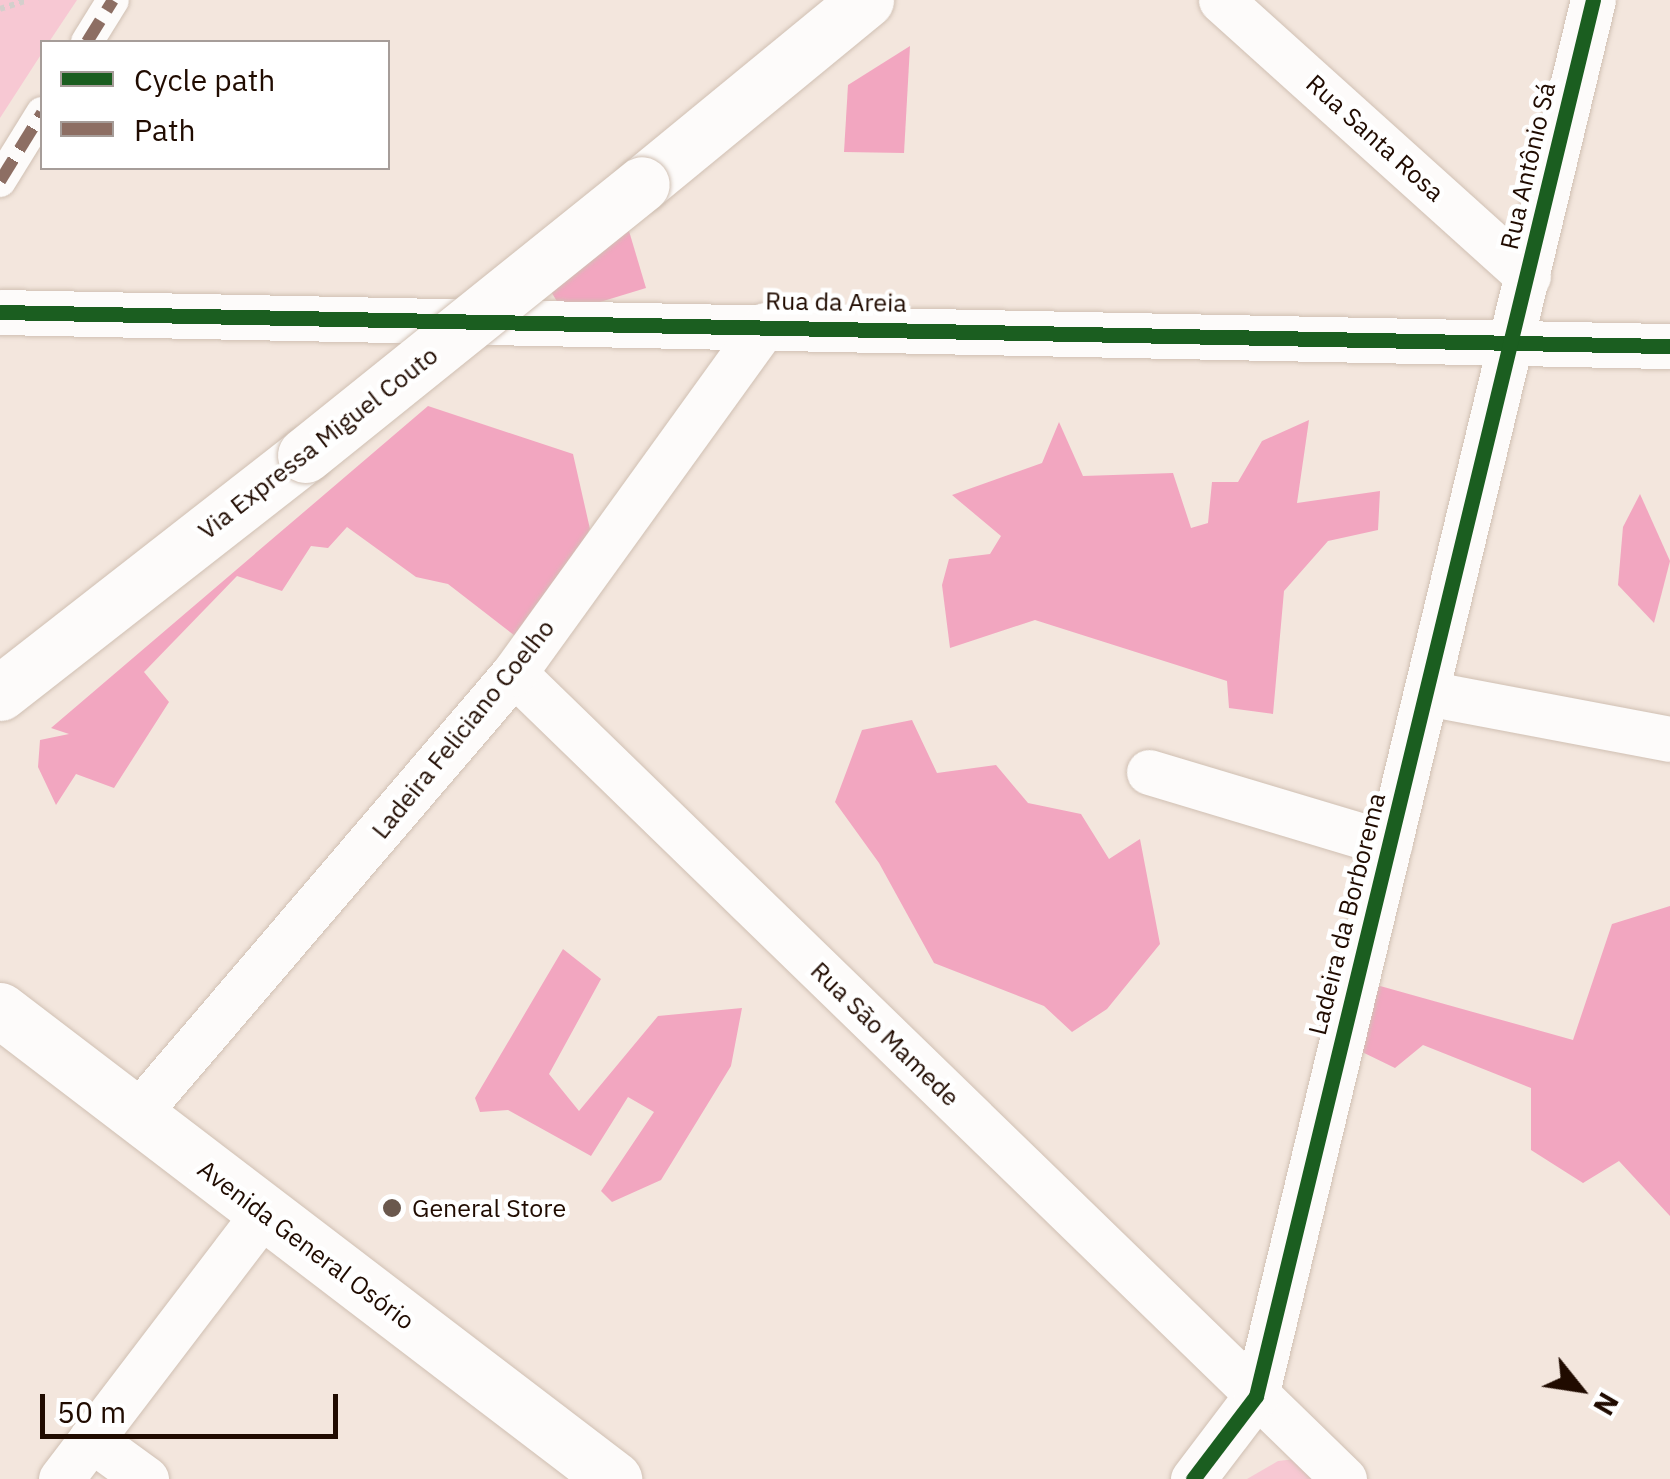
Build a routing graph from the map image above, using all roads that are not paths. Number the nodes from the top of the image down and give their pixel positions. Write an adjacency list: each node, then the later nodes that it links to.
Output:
1 (113, 0): 5 (street)
2 (866, 0): 14 (main road, Via Expressa Miguel Couto, bridge)
3 (1222, 0): 8 (street, Rua Santa Rosa)
4 (1593, 0): 8 (street, Rua Antônio Sá)
5 (87, 40)
6 (40, 116): 7 (street)
7 (0, 181)
8 (1528, 276): 11 (street, Rua Antônio Sá)
9 (0, 312): 10 (street, Rua da Areia)
10 (765, 325): 11 (street, Rua da Areia); 13 (street, Ladeira Feliciano Coelho)
11 (1514, 344): 12 (street, Rua da Areia); 15 (street, Ladeira da Borborema)
12 (1670, 346)
13 (514, 673): 20 (street, Ladeira Feliciano Coelho); 22 (street, Rua São Mamede)
14 (0, 693)
15 (1428, 694): 16 (street); 18 (street, Ladeira da Borborema)
16 (1670, 739)
17 (1149, 772): 18 (street)
18 (1389, 844): 22 (street, Ladeira da Borborema)
19 (0, 1010): 20 (main road, Avenida General Osório)
20 (136, 1115): 21 (main road, Avenida General Osório)
21 (264, 1213): 23 (street); 26 (main road, Avenida General Osório)
22 (1256, 1396): 27 (street, Ladeira da Borborema); 28 (street, Rua São Mamede)
23 (91, 1439): 24 (street); 25 (street)
24 (61, 1479)
25 (146, 1479)
26 (614, 1479)
27 (1193, 1479)
28 (1344, 1479)

